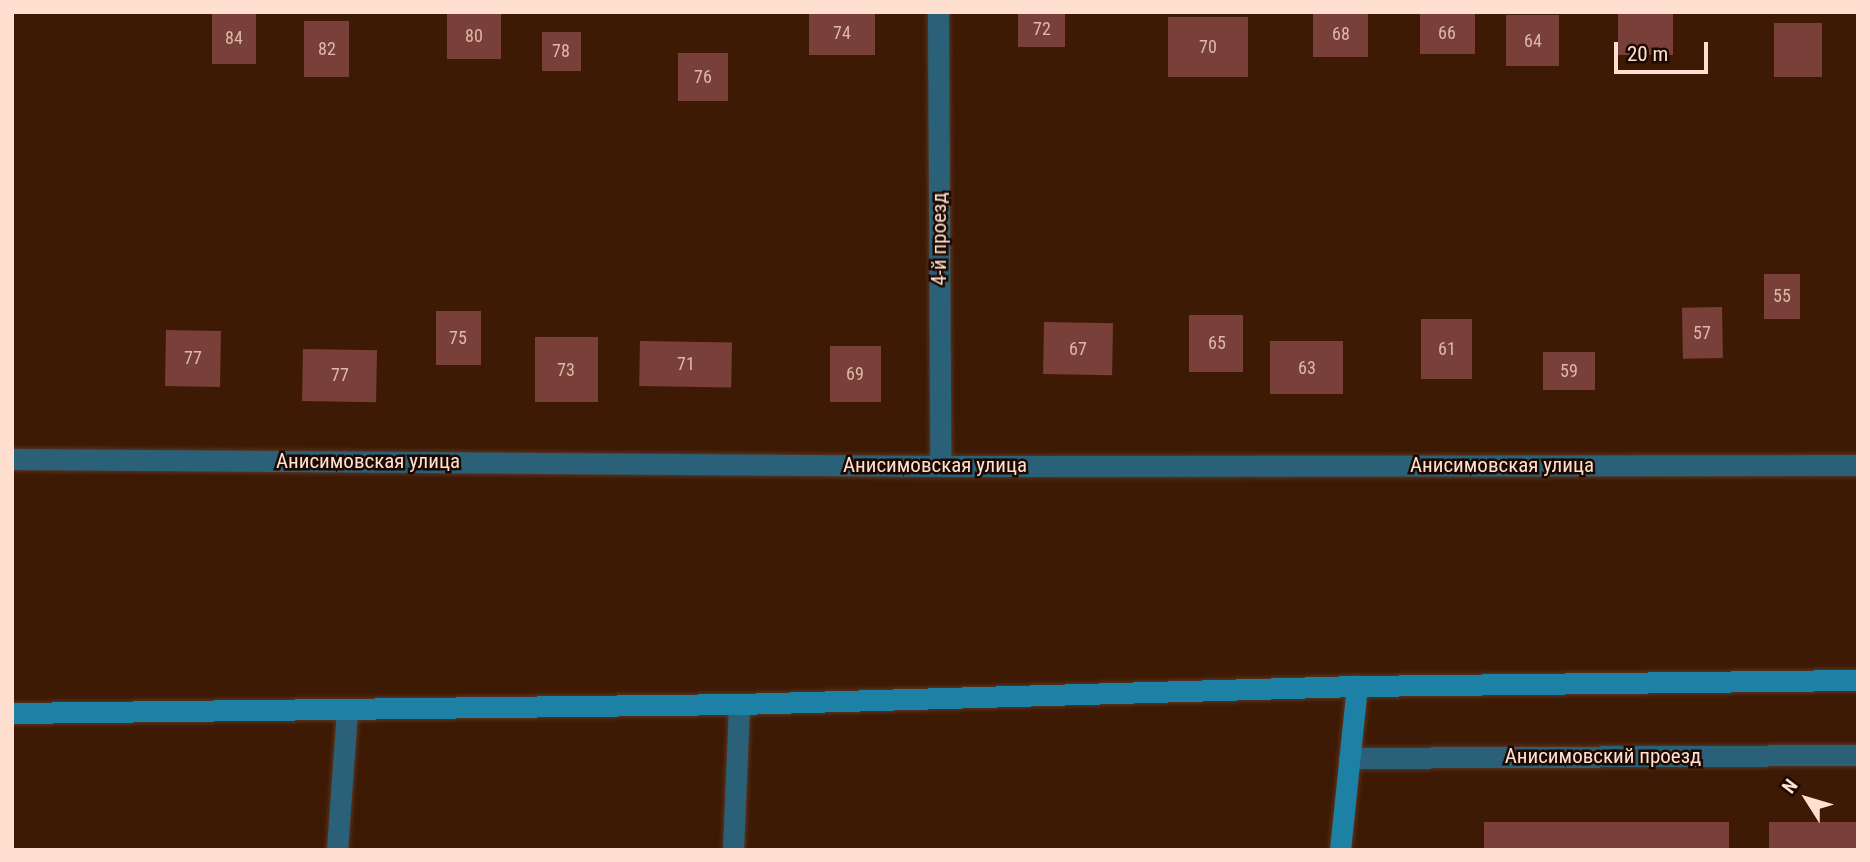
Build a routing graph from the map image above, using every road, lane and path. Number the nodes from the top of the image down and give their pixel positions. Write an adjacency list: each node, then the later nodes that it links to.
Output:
1 (938, 12): 4 (street, 4-й проезд)
2 (12, 459): 4 (street, Анисимовская улица)
3 (1858, 465): 4 (street, Анисимовская улица)
4 (940, 466)
5 (1858, 680): 6 (street)
6 (1357, 686): 7 (street); 11 (street)
7 (740, 704): 8 (street); 13 (street)
8 (347, 709): 9 (street); 12 (street)
9 (12, 713)
10 (1858, 755): 11 (street, Анисимовский проезд)
11 (1349, 758): 14 (street)
12 (337, 850)
13 (733, 850)
14 (1340, 850)

